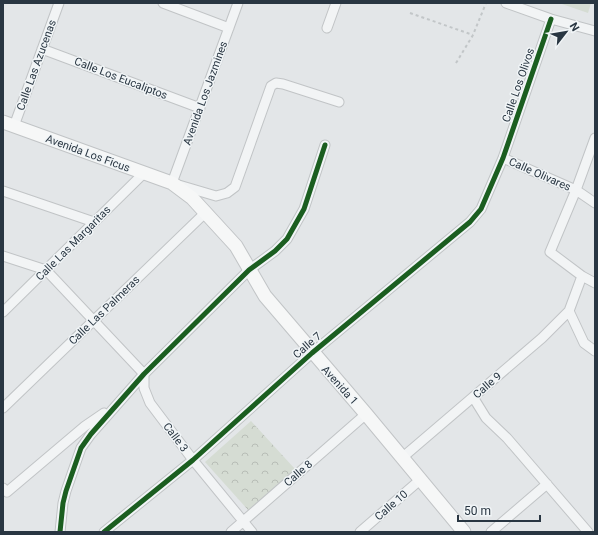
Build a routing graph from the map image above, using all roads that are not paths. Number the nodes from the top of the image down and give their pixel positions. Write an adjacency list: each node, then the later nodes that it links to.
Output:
1 (59, 3): 10 (street, Calle Las Azucenas)
2 (163, 3): 7 (street)
3 (238, 3): 7 (street, Avenida Los Jazmines)
4 (336, 3): 8 (street)
5 (506, 3): 6 (street)
6 (551, 19): 9 (street); 16 (street, Calle Los Olivos)
7 (229, 28): 12 (street, Avenida Los Jazmines)
8 (327, 28)
9 (595, 31)
10 (42, 49): 12 (street, Calle Los Eucaliptos); 13 (street, Calle Las Azucenas)
11 (339, 102): 18 (street)
12 (200, 108): 18 (street, Avenida Los Jazmines)
13 (9, 124): 17 (street, Avenida Los Ficus)
14 (595, 138): 19 (street)
15 (325, 145): 26 (street)
16 (503, 158): 19 (street, Calle Olivares); 33 (street, Calle 7)
17 (144, 173): 18 (street, Avenida Los Ficus); 23 (street, Calle Las Margaritas)
18 (172, 183): 22 (street, Avenida 1)
19 (576, 190): 21 (street, Calle Olivares); 27 (street)
20 (3, 191): 23 (street)
21 (595, 204)
22 (206, 212): 26 (street, Avenida 1); 31 (street, Calle Las Palmeras)
23 (94, 222): 25 (street, Calle Las Margaritas)
24 (3, 256): 25 (street)
25 (46, 270): 30 (street, Calle Las Margaritas); 31 (street)
26 (249, 270): 33 (street, Avenida 1); 34 (street)
27 (582, 276): 28 (street); 29 (street)
28 (595, 283)
29 (569, 311): 32 (street); 35 (street, Calle 9)
30 (3, 312)
31 (93, 320): 34 (street); 37 (street, Calle Las Palmeras)
32 (595, 351)
33 (312, 353): 38 (street, Avenida 1); 40 (street, Calle 7)
34 (144, 374): 36 (street); 40 (street, Calle 3)
35 (473, 398): 39 (street, Calle 9); 42 (street)
36 (113, 407): 43 (street); 45 (street)
37 (3, 408)
38 (366, 414): 39 (street, Avenida 1); 44 (street, Calle 8)
39 (403, 457): 41 (street, Avenida 1)
40 (193, 460): 44 (street, Calle 3); 46 (street, Calle 7)
41 (421, 479): 49 (street, Calle 10); 50 (street, Avenida 1)
42 (547, 484): 51 (street); 52 (street)
43 (5, 490)
44 (243, 521): 47 (street, Calle 8); 48 (street, Calle 3)
45 (61, 532)
46 (104, 532)
47 (231, 532)
48 (252, 532)
49 (360, 532)
50 (464, 532)
51 (491, 532)
52 (588, 532)

